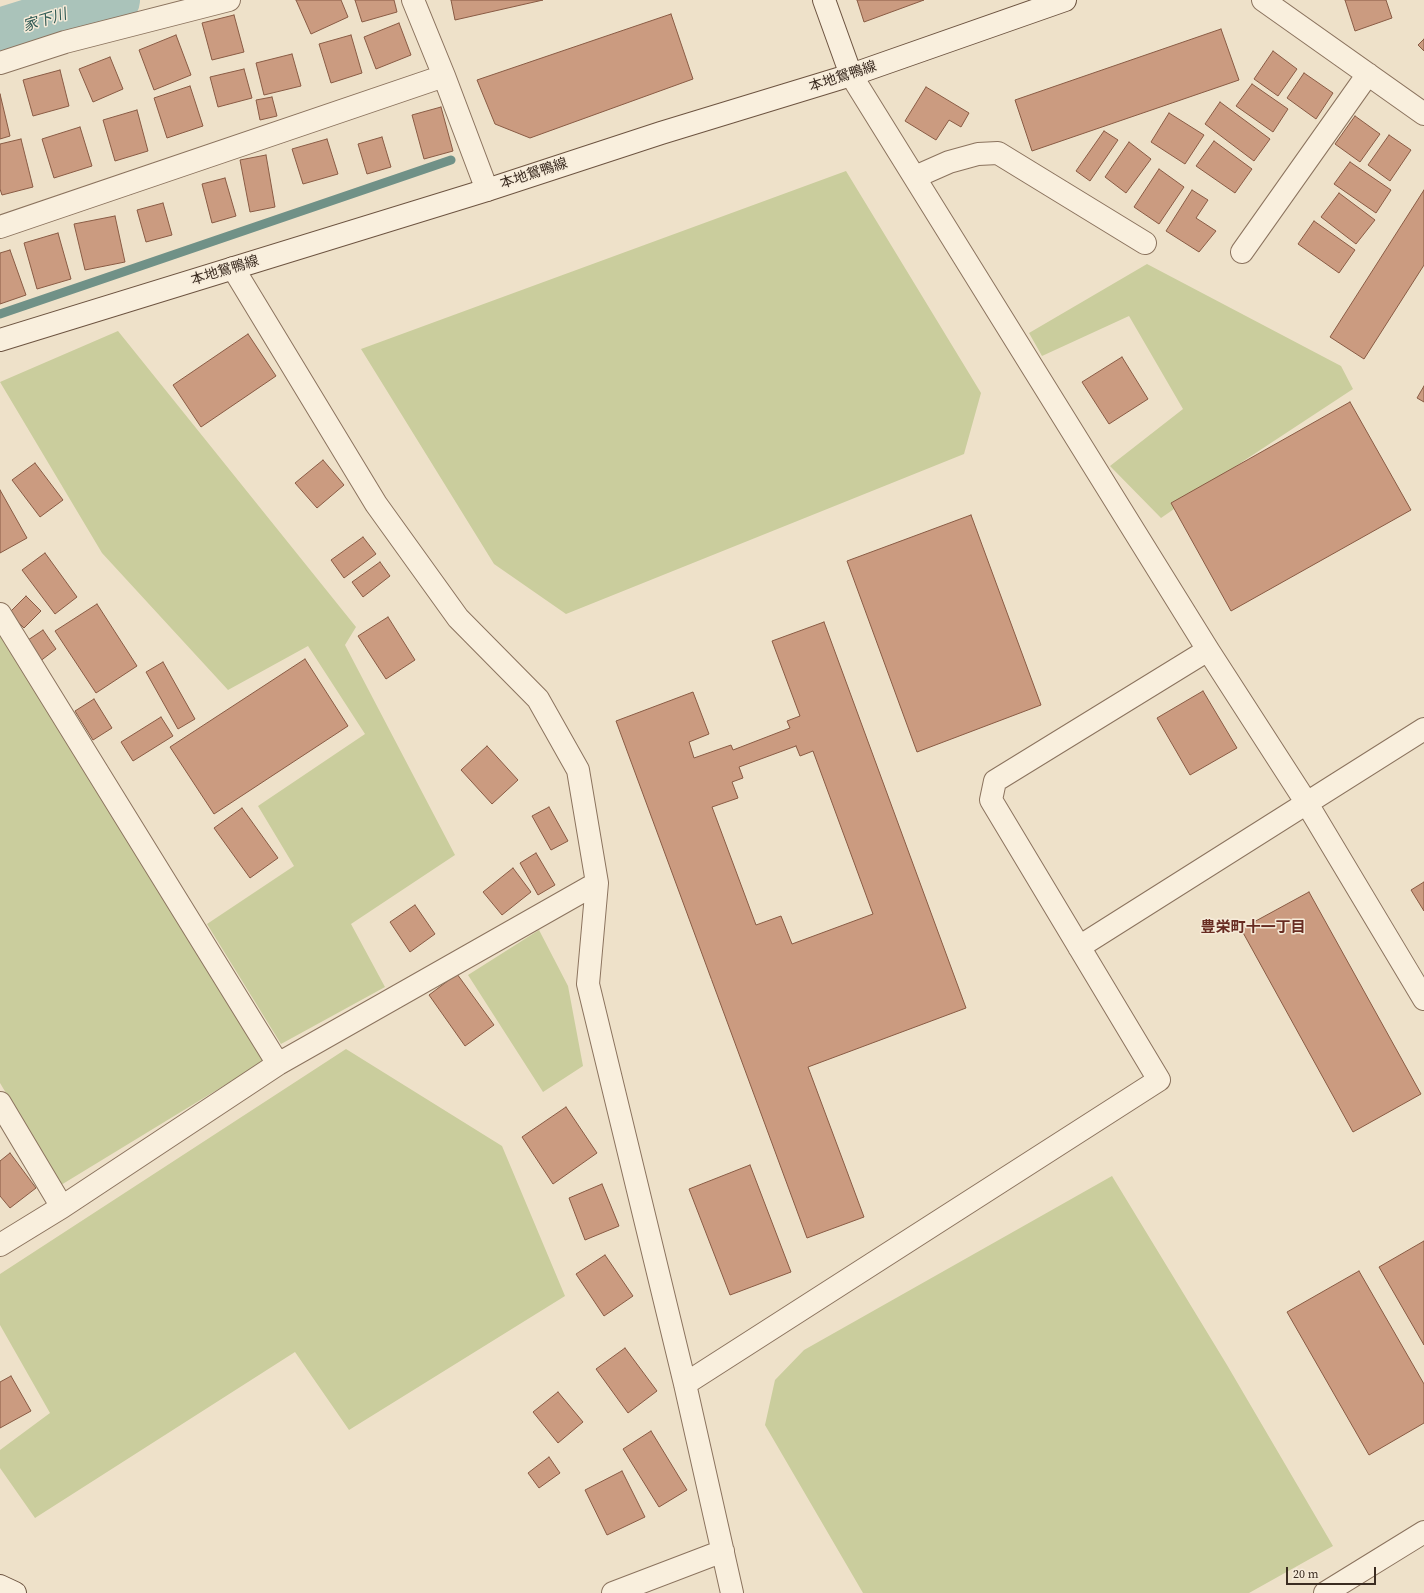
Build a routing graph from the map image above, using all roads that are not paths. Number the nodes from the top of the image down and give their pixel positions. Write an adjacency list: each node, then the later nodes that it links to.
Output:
1 (229, 0): 6 (street)
2 (413, 0): 9 (street)
3 (824, 0): 8 (street)
4 (1065, 0): 8 (street, 本地鴛鴨線)
5 (1263, 0): 7 (street)
6 (0, 63)
7 (1368, 74): 10 (street); 15 (street)
8 (851, 75): 11 (street); 12 (street, 本地鴛鴨線)
9 (444, 76): 12 (street); 13 (street)
10 (1424, 114)
11 (915, 177): 14 (street); 19 (street)
12 (487, 190): 16 (street, 本地鴛鴨線)
13 (0, 228)
14 (1146, 243)
15 (1242, 252)
16 (233, 268): 17 (street, 本地鴛鴨線); 22 (street)
17 (0, 340)
18 (0, 614): 25 (street)
19 (1208, 650): 21 (street); 23 (street)
20 (1424, 729): 21 (street)
21 (1306, 802): 23 (street); 24 (street)
22 (597, 884): 25 (street); 29 (street)
23 (1079, 947): 29 (street)
24 (1424, 999)
25 (278, 1064): 27 (street)
26 (0, 1103): 27 (street)
27 (62, 1206): 28 (street)
28 (0, 1245)
29 (684, 1384): 31 (street)
30 (1424, 1532): 34 (street)
31 (723, 1551): 32 (street); 33 (street)
32 (613, 1593)
33 (732, 1593)
34 (1325, 1593)

